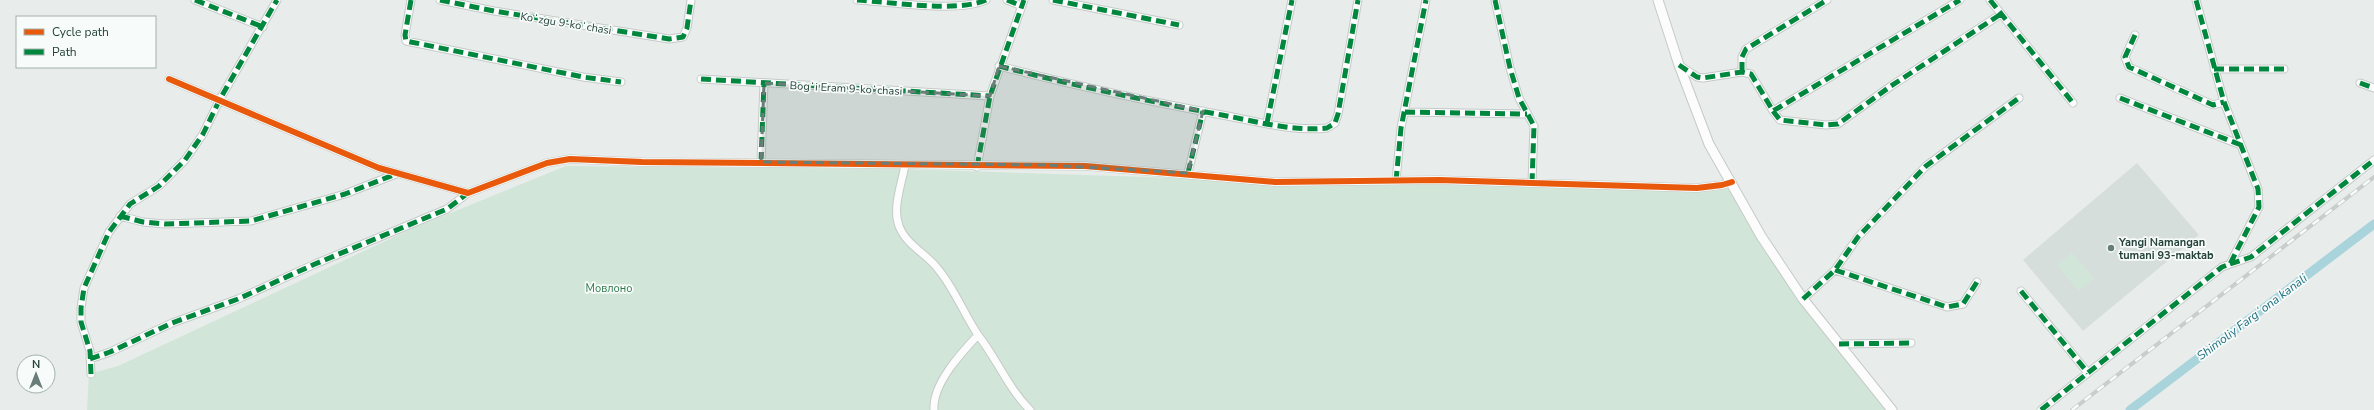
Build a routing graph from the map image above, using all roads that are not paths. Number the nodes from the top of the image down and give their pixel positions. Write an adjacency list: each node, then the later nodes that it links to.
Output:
1 (195, 0): 22 (street)
2 (277, 0): 22 (street)
3 (411, 0): 31 (street)
4 (440, 0): 5 (street, Koʻzgu 9-koʻchasi)
5 (691, 0)
6 (857, 0): 7 (street)
7 (986, 0)
8 (1007, 0): 19 (street)
9 (1053, 0): 21 (street)
10 (1292, 0): 45 (street)
11 (1358, 0): 45 (street)
12 (1426, 0): 43 (street)
13 (1495, 0): 44 (street)
14 (1658, 0): 24 (street)
15 (1827, 0): 28 (street)
16 (1960, 0): 42 (street)
17 (1990, 0): 20 (street)
18 (2196, 0): 26 (street)
19 (1023, 3): 25 (street)
20 (2001, 14): 39 (street); 42 (street)
21 (1179, 25)
22 (263, 27): 38 (street)
23 (2135, 35): 40 (street)
24 (1679, 65): 28 (street); 54 (street)
25 (999, 66): 35 (street); 41 (street)
26 (2214, 69): 27 (street); 40 (street)
27 (2284, 69)
28 (1742, 72): 42 (street)
29 (169, 79): 38 (street)
30 (701, 79): 32 (street, Bogʻi Eram 9-koʻchasi)
31 (622, 82)
32 (764, 83): 35 (street, Bogʻi Eram 9-koʻchasi); 48 (street)
33 (2360, 83): 34 (street)
34 (2374, 88)
35 (990, 96): 50 (street)
36 (2019, 98): 59 (street)
37 (2120, 98): 46 (street)
38 (220, 99): 52 (street); 57 (street)
39 (2073, 102)
40 (2224, 102): 46 (street)
41 (1203, 111): 45 (street); 51 (street)
42 (1773, 111)
43 (1405, 112): 44 (street); 53 (street)
44 (1527, 114): 55 (street)
45 (1267, 123)
46 (2241, 145): 58 (street)
47 (2374, 160): 58 (street)
48 (761, 162): 49 (street); 56 (street)
49 (905, 165): 50 (street); 63 (street)
50 (977, 166): 51 (street)
51 (1188, 173): 53 (street)
52 (396, 174): 56 (street); 57 (street)
53 (1396, 181): 55 (street)
54 (1732, 182): 55 (street); 62 (street)
55 (1532, 183)
56 (468, 193): 66 (street)
57 (120, 216): 66 (street)
58 (2230, 264): 67 (street)
59 (1836, 270): 60 (street); 62 (street)
60 (1978, 282)
61 (2021, 291): 67 (street)
62 (1803, 299): 65 (street)
63 (978, 335): 69 (street); 70 (street)
64 (1911, 343): 65 (street)
65 (1839, 344): 71 (street)
66 (90, 359): 68 (street)
67 (2088, 373): 72 (street)
68 (91, 374)
69 (934, 410)
70 (1030, 410)
71 (1892, 410)
72 (2041, 410)

